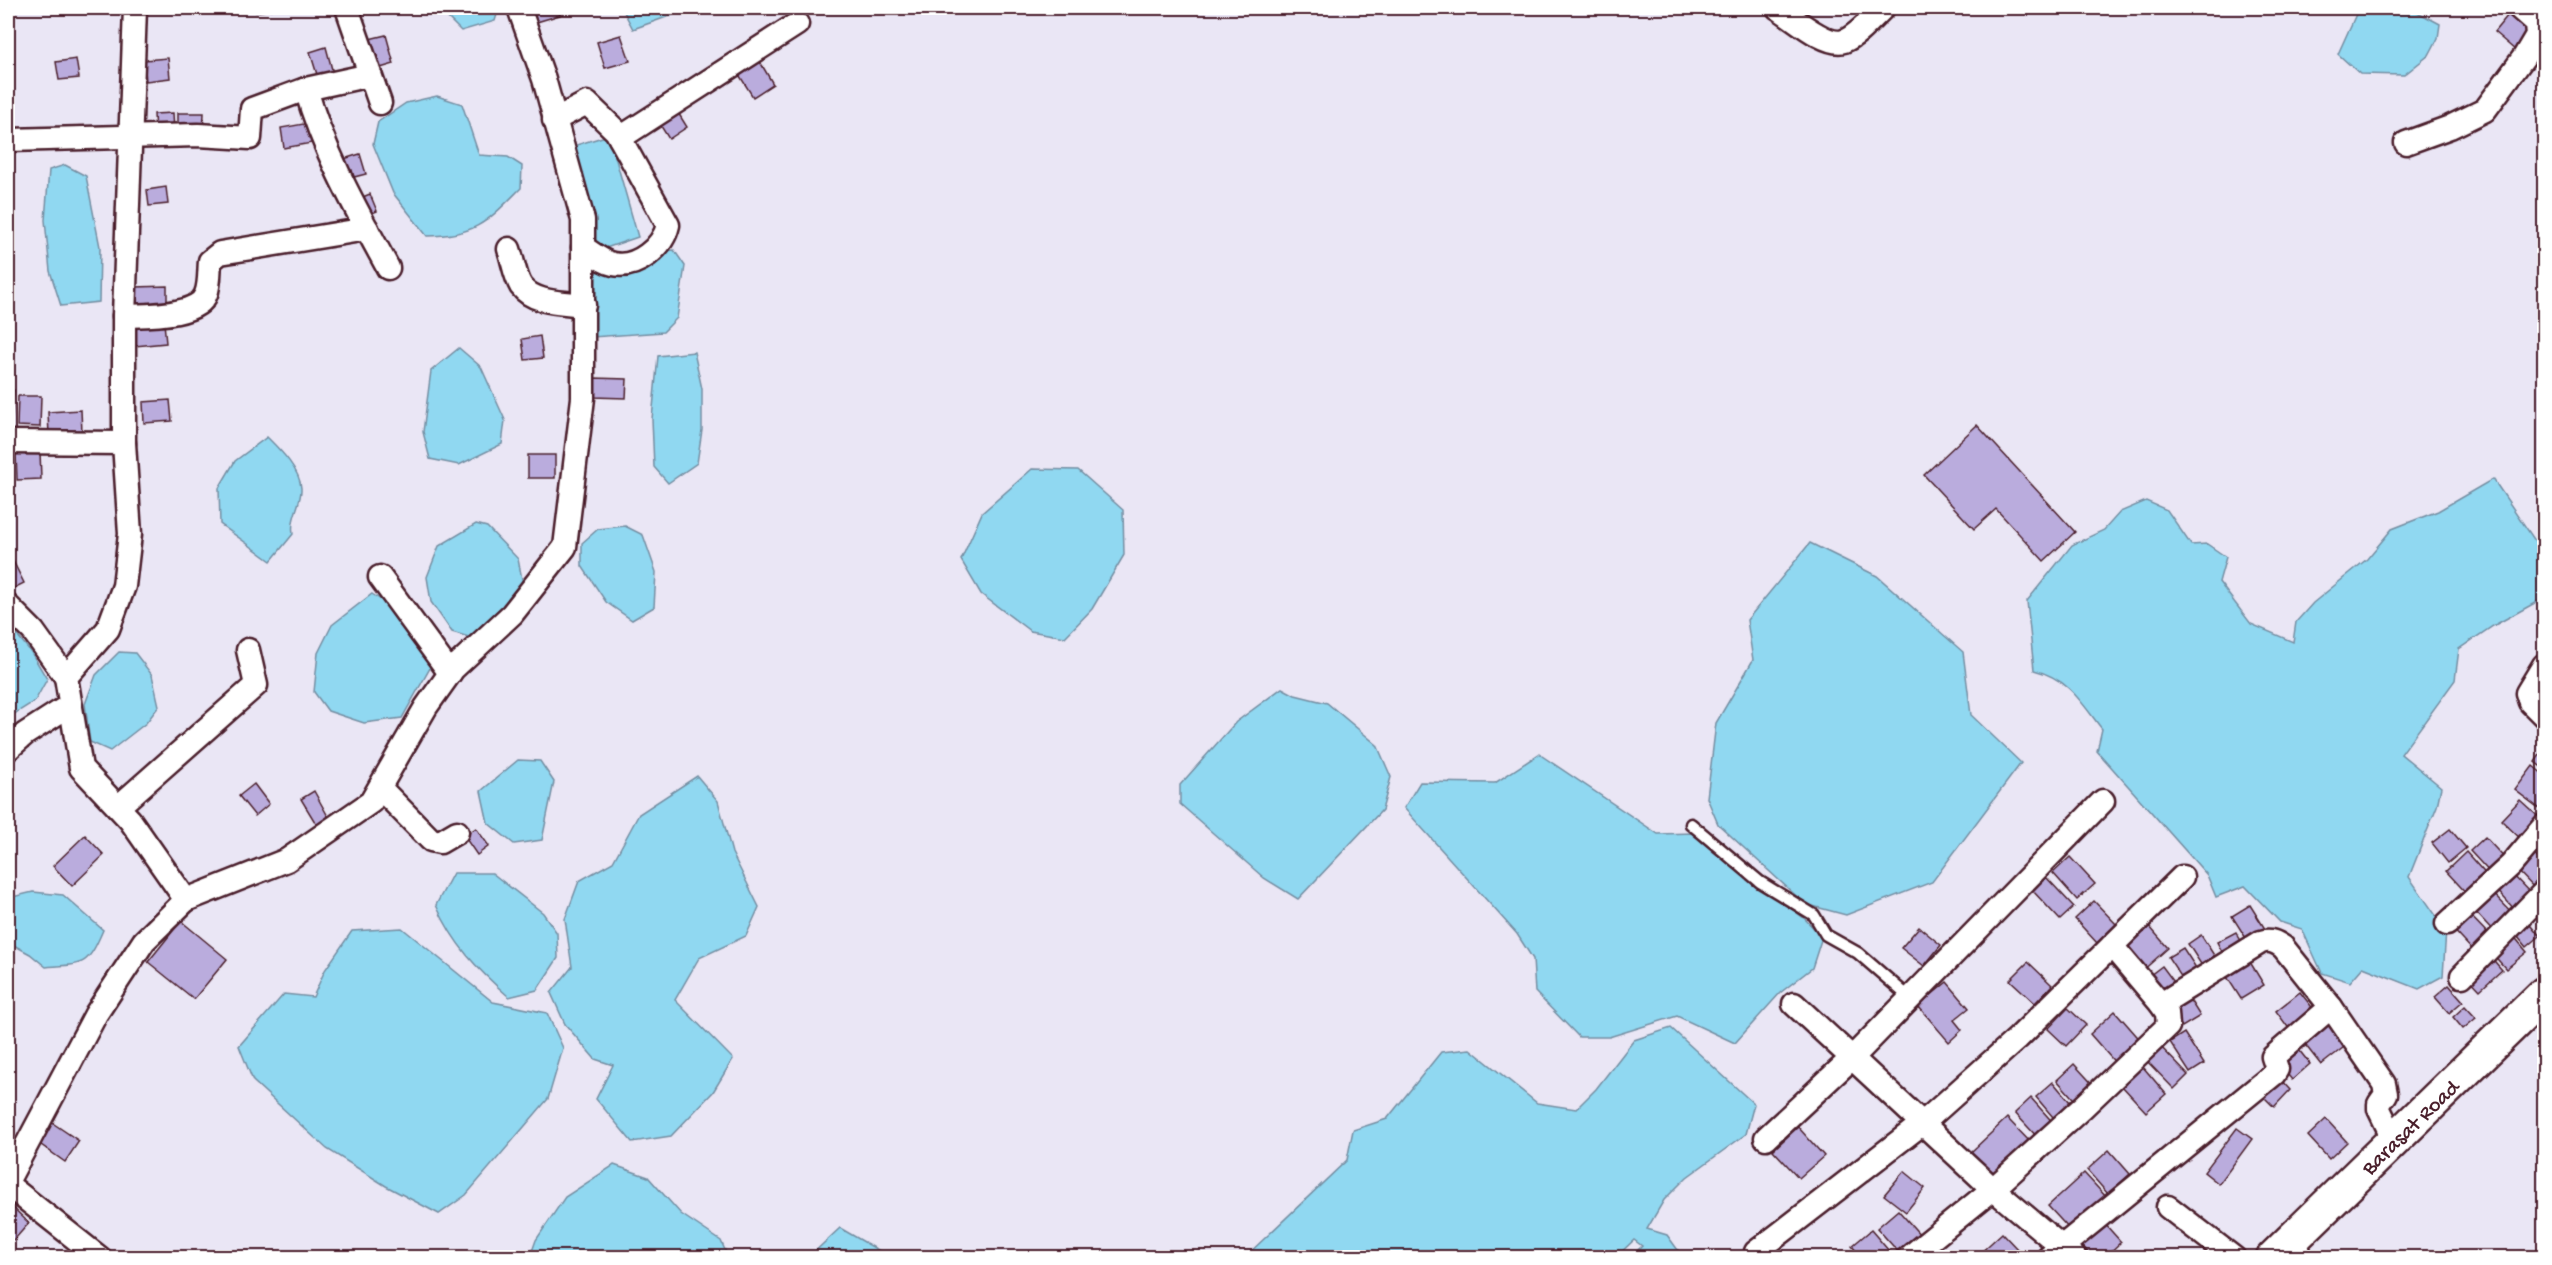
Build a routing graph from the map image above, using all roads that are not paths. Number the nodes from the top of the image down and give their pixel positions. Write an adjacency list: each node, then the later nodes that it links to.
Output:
1 (135, 8): 12 (street)
2 (347, 8): 8 (street)
3 (519, 8): 11 (street)
4 (1778, 8): 5 (street)
5 (1883, 8)
6 (2519, 8): 15 (street)
7 (797, 24): 13 (street)
8 (370, 75): 9 (street); 10 (street)
9 (306, 89): 12 (street); 16 (street)
10 (380, 103)
11 (554, 120): 13 (street); 17 (street)
12 (130, 138): 14 (street); 21 (street)
13 (621, 138): 17 (street)
14 (9, 140)
15 (2406, 143)
16 (367, 229): 19 (street); 21 (street)
17 (584, 247): 20 (street)
18 (509, 249): 20 (street)
19 (388, 268)
20 (584, 305): 28 (street)
21 (124, 316): 23 (street)
22 (8, 442): 23 (street)
23 (124, 442): 29 (street)
24 (380, 577): 28 (street)
25 (8, 606): 29 (street)
26 (248, 650): 35 (street)
27 (2544, 665): 31 (street)
28 (450, 673): 33 (street)
29 (66, 677): 30 (street)
30 (70, 705): 32 (street); 35 (street)
31 (2544, 716)
32 (8, 749)
33 (380, 788): 37 (street); 41 (street)
34 (2103, 801): 46 (street)
35 (117, 807): 41 (street)
36 (1691, 824): 46 (lane)
37 (457, 832)
38 (2542, 835): 42 (street)
39 (2182, 877): 43 (street)
40 (2544, 892): 44 (street)
41 (186, 900): 54 (street)
42 (2447, 924)
43 (2112, 946): 48 (street); 51 (street)
44 (2462, 976)
45 (2544, 994): 53 (main road, Barasat Road)
46 (1910, 998): 50 (street)
47 (1794, 1004): 50 (street)
48 (2161, 1004): 49 (street); 55 (street)
49 (2331, 1007): 53 (street); 59 (street)
50 (1852, 1058): 51 (street); 52 (street)
51 (1923, 1123): 55 (street); 58 (street)
52 (1766, 1138)
53 (2394, 1140): 57 (main road, Barasat Road)
54 (9, 1175): 60 (street)
55 (1993, 1189): 59 (street); 61 (street)
56 (2168, 1207): 62 (street)
57 (2290, 1251)
58 (1756, 1252)
59 (2061, 1254)
60 (100, 1257)
61 (1908, 1257)
62 (2234, 1257)

